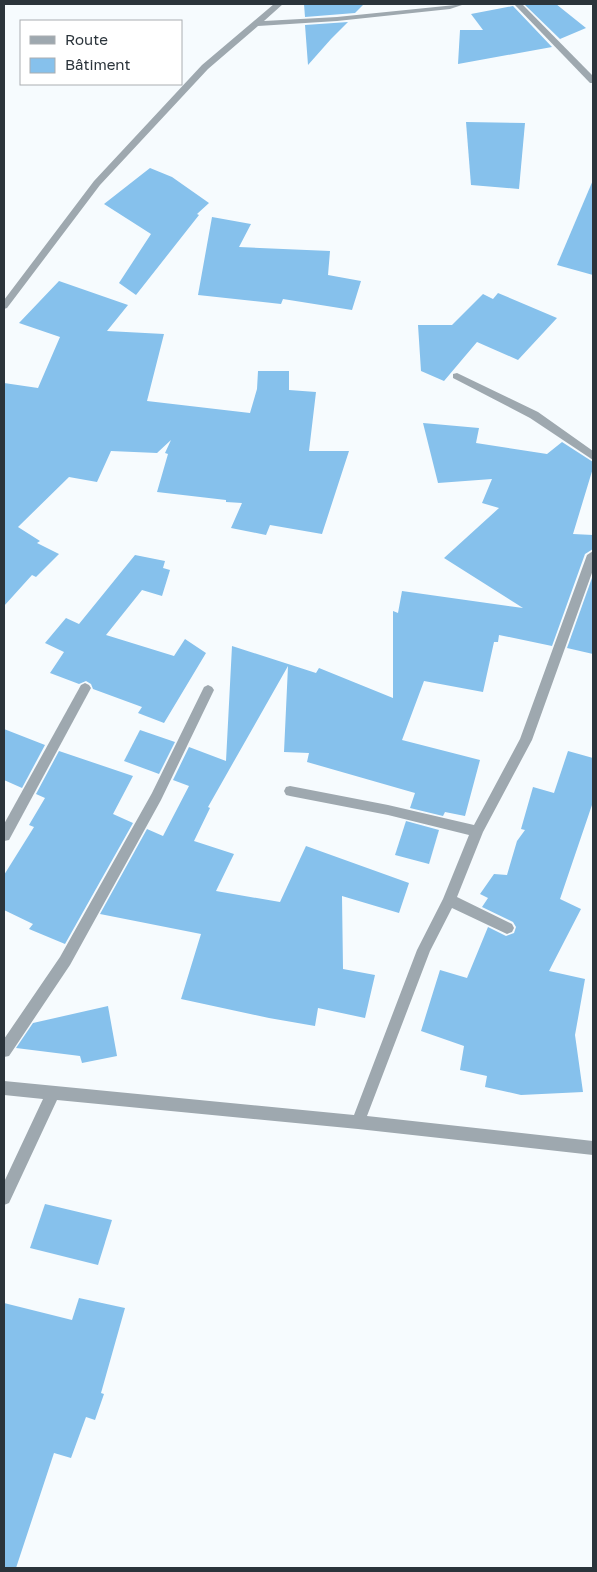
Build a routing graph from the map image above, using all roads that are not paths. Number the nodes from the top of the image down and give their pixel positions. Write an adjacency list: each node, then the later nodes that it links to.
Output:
1 (278, 4): 4 (street)
2 (460, 4): 4 (street)
3 (518, 4): 5 (street)
4 (254, 24): 6 (street)
5 (593, 81)
6 (4, 306)
7 (458, 376): 8 (street)
8 (593, 456)
9 (593, 555): 13 (street)
10 (85, 688): 14 (street)
11 (208, 690): 17 (street)
12 (290, 791): 13 (street)
13 (477, 831): 15 (street)
14 (4, 836)
15 (448, 900): 16 (street); 20 (street)
16 (507, 928)
17 (4, 1051)
18 (4, 1088): 19 (street)
19 (53, 1092): 20 (street); 22 (street)
20 (358, 1122): 21 (street)
21 (593, 1148)
22 (4, 1198)

